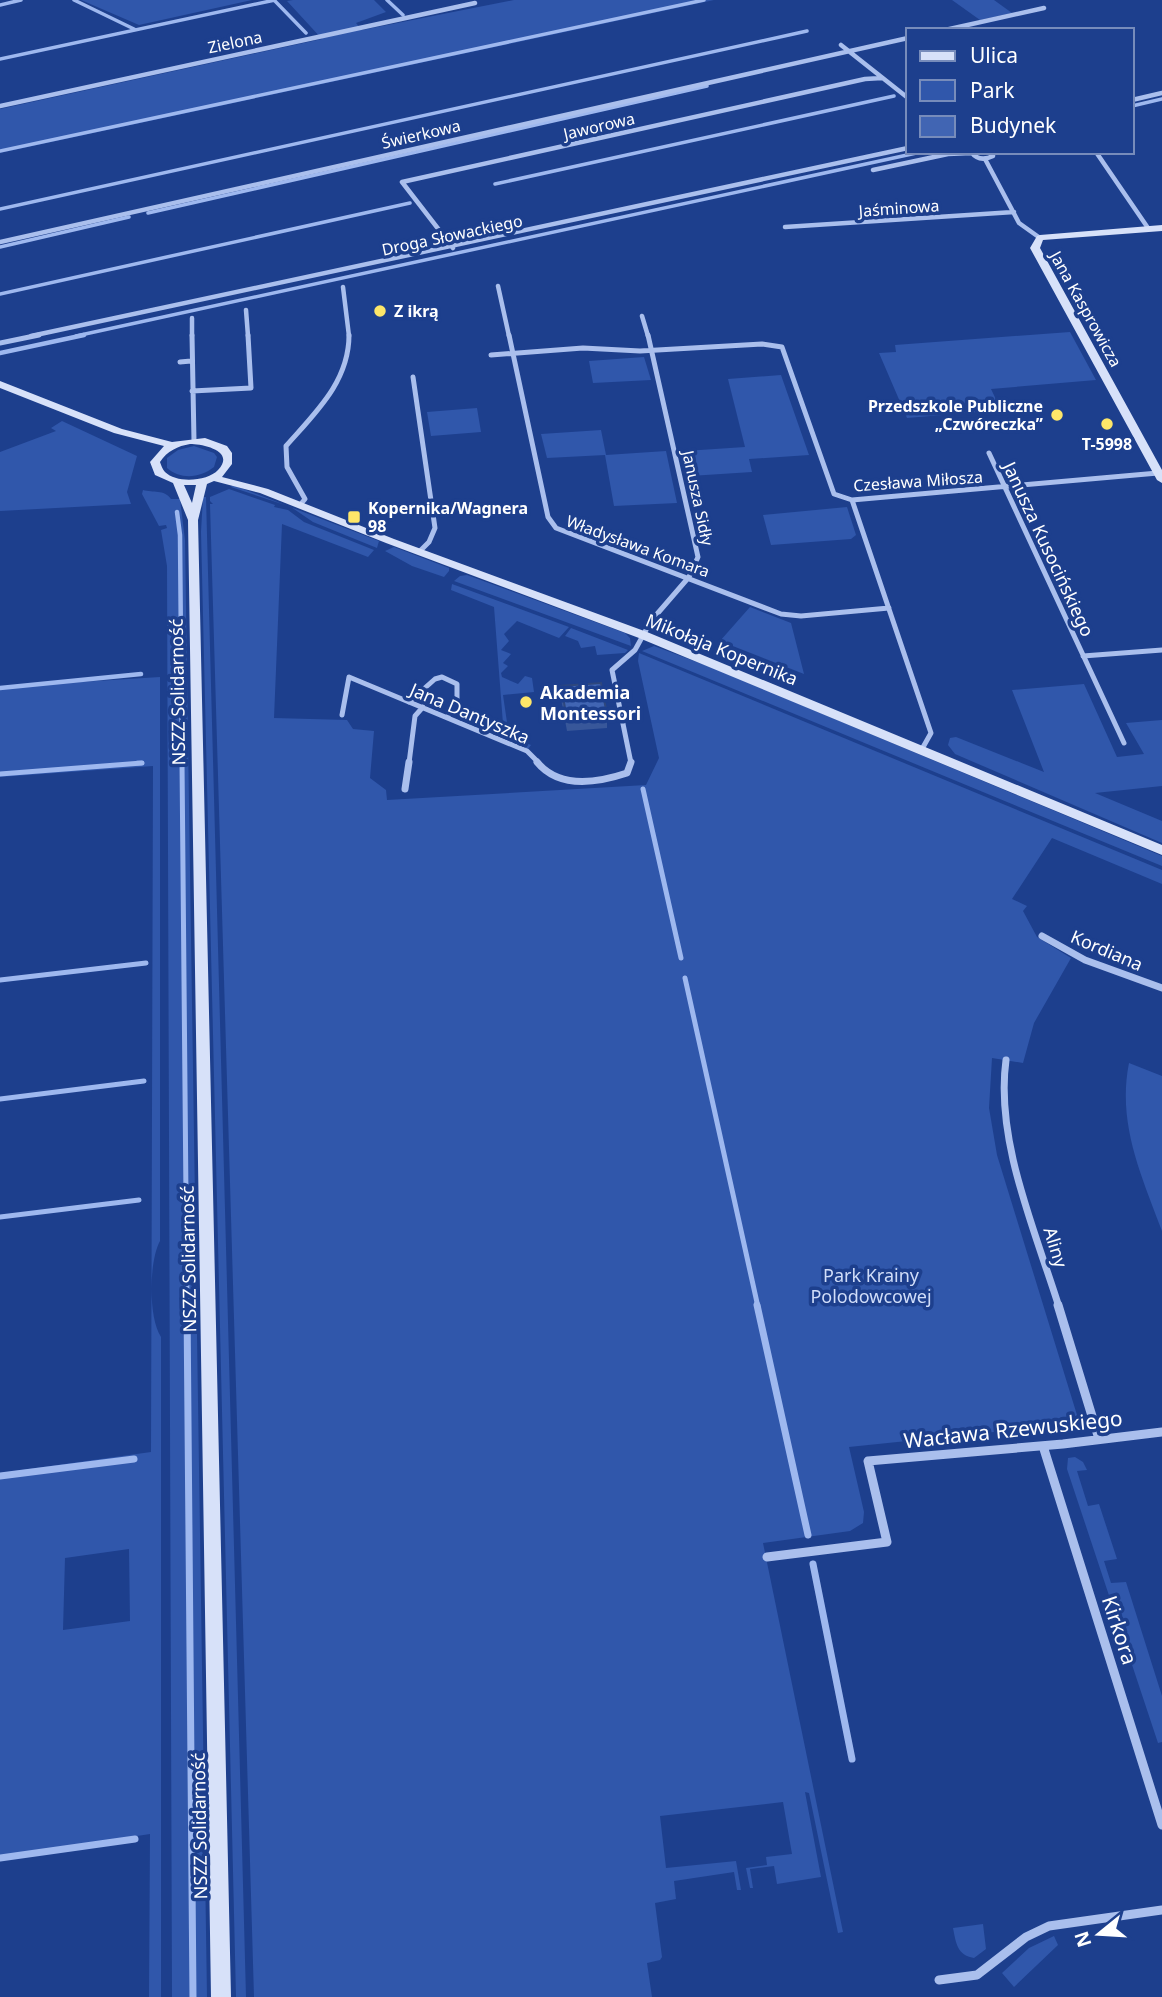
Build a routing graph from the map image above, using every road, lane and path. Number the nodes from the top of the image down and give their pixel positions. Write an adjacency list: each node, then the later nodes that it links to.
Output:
1 (475, 3): 11 (street, Zielona)
2 (1044, 8): 3 (street)
3 (953, 28)
4 (906, 38): 6 (street, Świerkowa)
5 (841, 46): 6 (street)
6 (848, 51): 7 (street); 24 (street, Świerkowa)
7 (882, 78): 9 (street); 25 (street, Jaworowa)
8 (1162, 93): 10 (street)
9 (906, 95)
10 (1134, 100)
11 (0, 106)
12 (906, 148): 25 (street, Droga Słowackiego)
13 (944, 154): 18 (street)
14 (973, 154): 17 (street)
15 (993, 154): 17 (street)
16 (1097, 154): 21 (street)
17 (985, 159): 19 (street, Jana Kasprowicza)
18 (873, 170)
19 (1014, 212): 20 (street, Jaśminowa); 23 (street, Jana Kasprowicza)
20 (785, 228)
21 (1148, 228): 22 (main road); 23 (main road)
22 (1162, 228)
23 (1040, 238): 46 (main road, Jana Kasprowicza)
24 (0, 242)
25 (453, 248): 31 (street, Droga Słowackiego)
26 (498, 285): 33 (street, Władysława Komara)
27 (343, 287): 52 (street)
28 (246, 310): 39 (street)
29 (642, 316): 32 (street, Janusza Sidły)
30 (192, 318): 35 (street)
31 (0, 344)
32 (653, 351): 33 (street); 51 (street, Czesława Miłosza); 55 (street, Janusza Sidły)
33 (514, 353): 34 (street); 55 (street, Władysława Komara)
34 (491, 355)
35 (191, 361): 36 (street); 39 (street)
36 (180, 362)
37 (414, 377): 54 (street)
38 (0, 384): 40 (main road)
39 (192, 391): 41 (street)
40 (118, 431): 42 (main road); 44 (main road)
41 (194, 440): 42 (main road); 45 (main road, Mikołaja Kopernika)
42 (173, 445): 44 (main road)
43 (989, 453): 49 (street, Janusza Kusocińskiego)
44 (158, 456): 48 (main road)
45 (227, 466): 47 (main road); 50 (main road, Mikołaja Kopernika)
46 (1160, 477): 49 (street, Czesława Miłosza)
47 (207, 480): 48 (main road, Mikołaja Kopernika); 50 (main road, Mikołaja Kopernika); 53 (main road, NSZZ Solidarność)
48 (178, 483): 53 (main road, NSZZ Solidarność)
49 (1006, 488): 51 (street, Czesława Miłosza); 59 (street, Janusza Kusocińskiego)
50 (264, 491): 52 (main road, Mikołaja Kopernika)
51 (852, 500): 56 (street)
52 (300, 505): 54 (main road, Mikołaja Kopernika)
53 (193, 520): 78 (main road, NSZZ Solidarność)
54 (419, 552): 57 (main road, Mikołaja Kopernika)
55 (689, 577): 56 (street, Władysława Komara); 57 (street)
56 (889, 608): 65 (street)
57 (643, 635): 63 (street, Jana Dantyszka); 65 (main road, Mikołaja Kopernika)
58 (1162, 650): 59 (street, Janusza Kusocińskiego)
59 (1083, 656): 64 (street, Janusza Kusocińskiego)
60 (409, 702): 61 (street, Jana Dantyszka); 62 (street, Jana Dantyszka); 63 (street)
61 (423, 708): 63 (street, Jana Dantyszka); 66 (street)
62 (342, 715)
63 (447, 717)
64 (1124, 743)
65 (922, 749): 67 (main road, Mikołaja Kopernika)
66 (405, 789)
67 (1162, 850)
68 (1042, 936): 69 (street, Kordiana)
69 (1162, 988)
70 (1006, 1060): 72 (street, Aliny)
71 (1162, 1432): 72 (street, Wacława Rzewuskiego)
72 (1099, 1439): 73 (street, Wacława Rzewuskiego)
73 (1043, 1446): 74 (street, Wacława Rzewuskiego); 75 (street, Kirkora)
74 (767, 1557)
75 (1162, 1825)
76 (1162, 1910): 77 (street)
77 (939, 1980)
78 (221, 1997)

